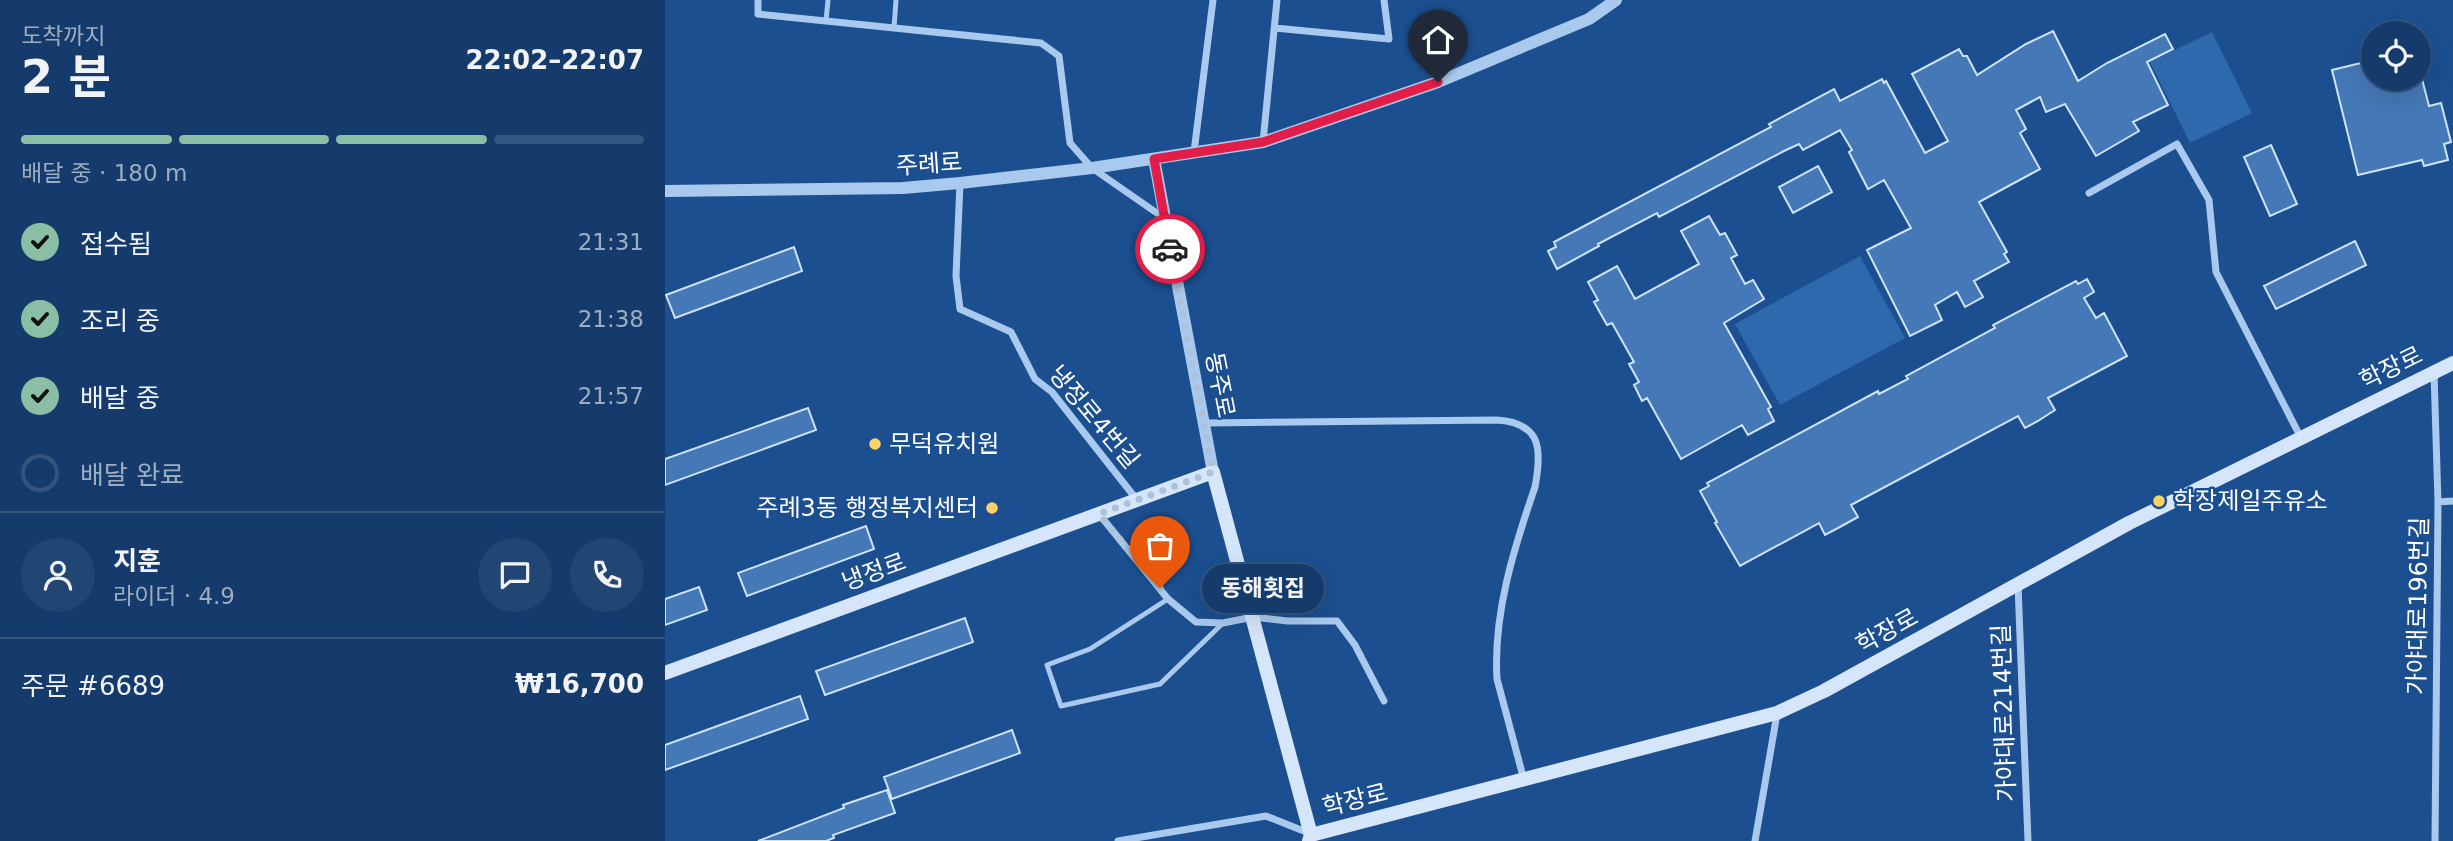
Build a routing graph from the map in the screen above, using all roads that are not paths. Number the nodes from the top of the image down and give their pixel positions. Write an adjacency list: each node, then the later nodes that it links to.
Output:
1 (758, 0): 8 (street)
2 (828, 0): 8 (lane)
3 (896, 0): 9 (lane)
4 (1213, 0): 12 (street)
5 (1277, 0): 10 (street)
6 (1384, 0): 10 (street)
7 (1616, 0): 11 (street, 주례로)
8 (826, 21): 9 (street)
9 (894, 28): 14 (street)
10 (1275, 28): 11 (street)
11 (1263, 142): 12 (street, 주례로)
12 (1194, 153): 13 (street, 주례로)
13 (1154, 159): 14 (street, 주례로); 18 (street, 동주로)
14 (1092, 168): 15 (street, 주례로); 18 (street)
15 (960, 183): 16 (street, 주례로); 24 (street, 냉정로4번길)
16 (665, 191)
17 (2089, 193): 22 (street)
18 (1164, 218): 21 (street, 동주로)
19 (2453, 363): 20 (main road, 학장로)
20 (2434, 372): 22 (main road, 학장로); 26 (street, 가야대로196번길)
21 (1204, 423): 23 (street, 동주로); 35 (street)
22 (2301, 438): 28 (main road, 학장로)
23 (1213, 472): 24 (main road, 냉정로); 30 (main road, 동주로)
24 (1137, 500): 27 (main road, 냉정로)
25 (2453, 501): 26 (street)
26 (2438, 502): 40 (street, 가야대로196번길)
27 (1099, 514): 29 (street); 32 (main road, 냉정로)
28 (2018, 584): 34 (main road, 학장로); 39 (street, 가야대로214번길)
29 (1168, 599): 31 (street); 31 (lane)
30 (1252, 617): 31 (street); 33 (street); 36 (main road, 동주로)
31 (1223, 623)
32 (665, 673)
33 (1384, 701)
34 (1777, 713): 35 (main road, 학장로); 38 (street)
35 (1524, 780): 36 (main road, 학장로)
36 (1311, 839): 37 (street)
37 (1118, 841)
38 (1755, 841)
39 (2028, 841)
40 (2435, 841)

